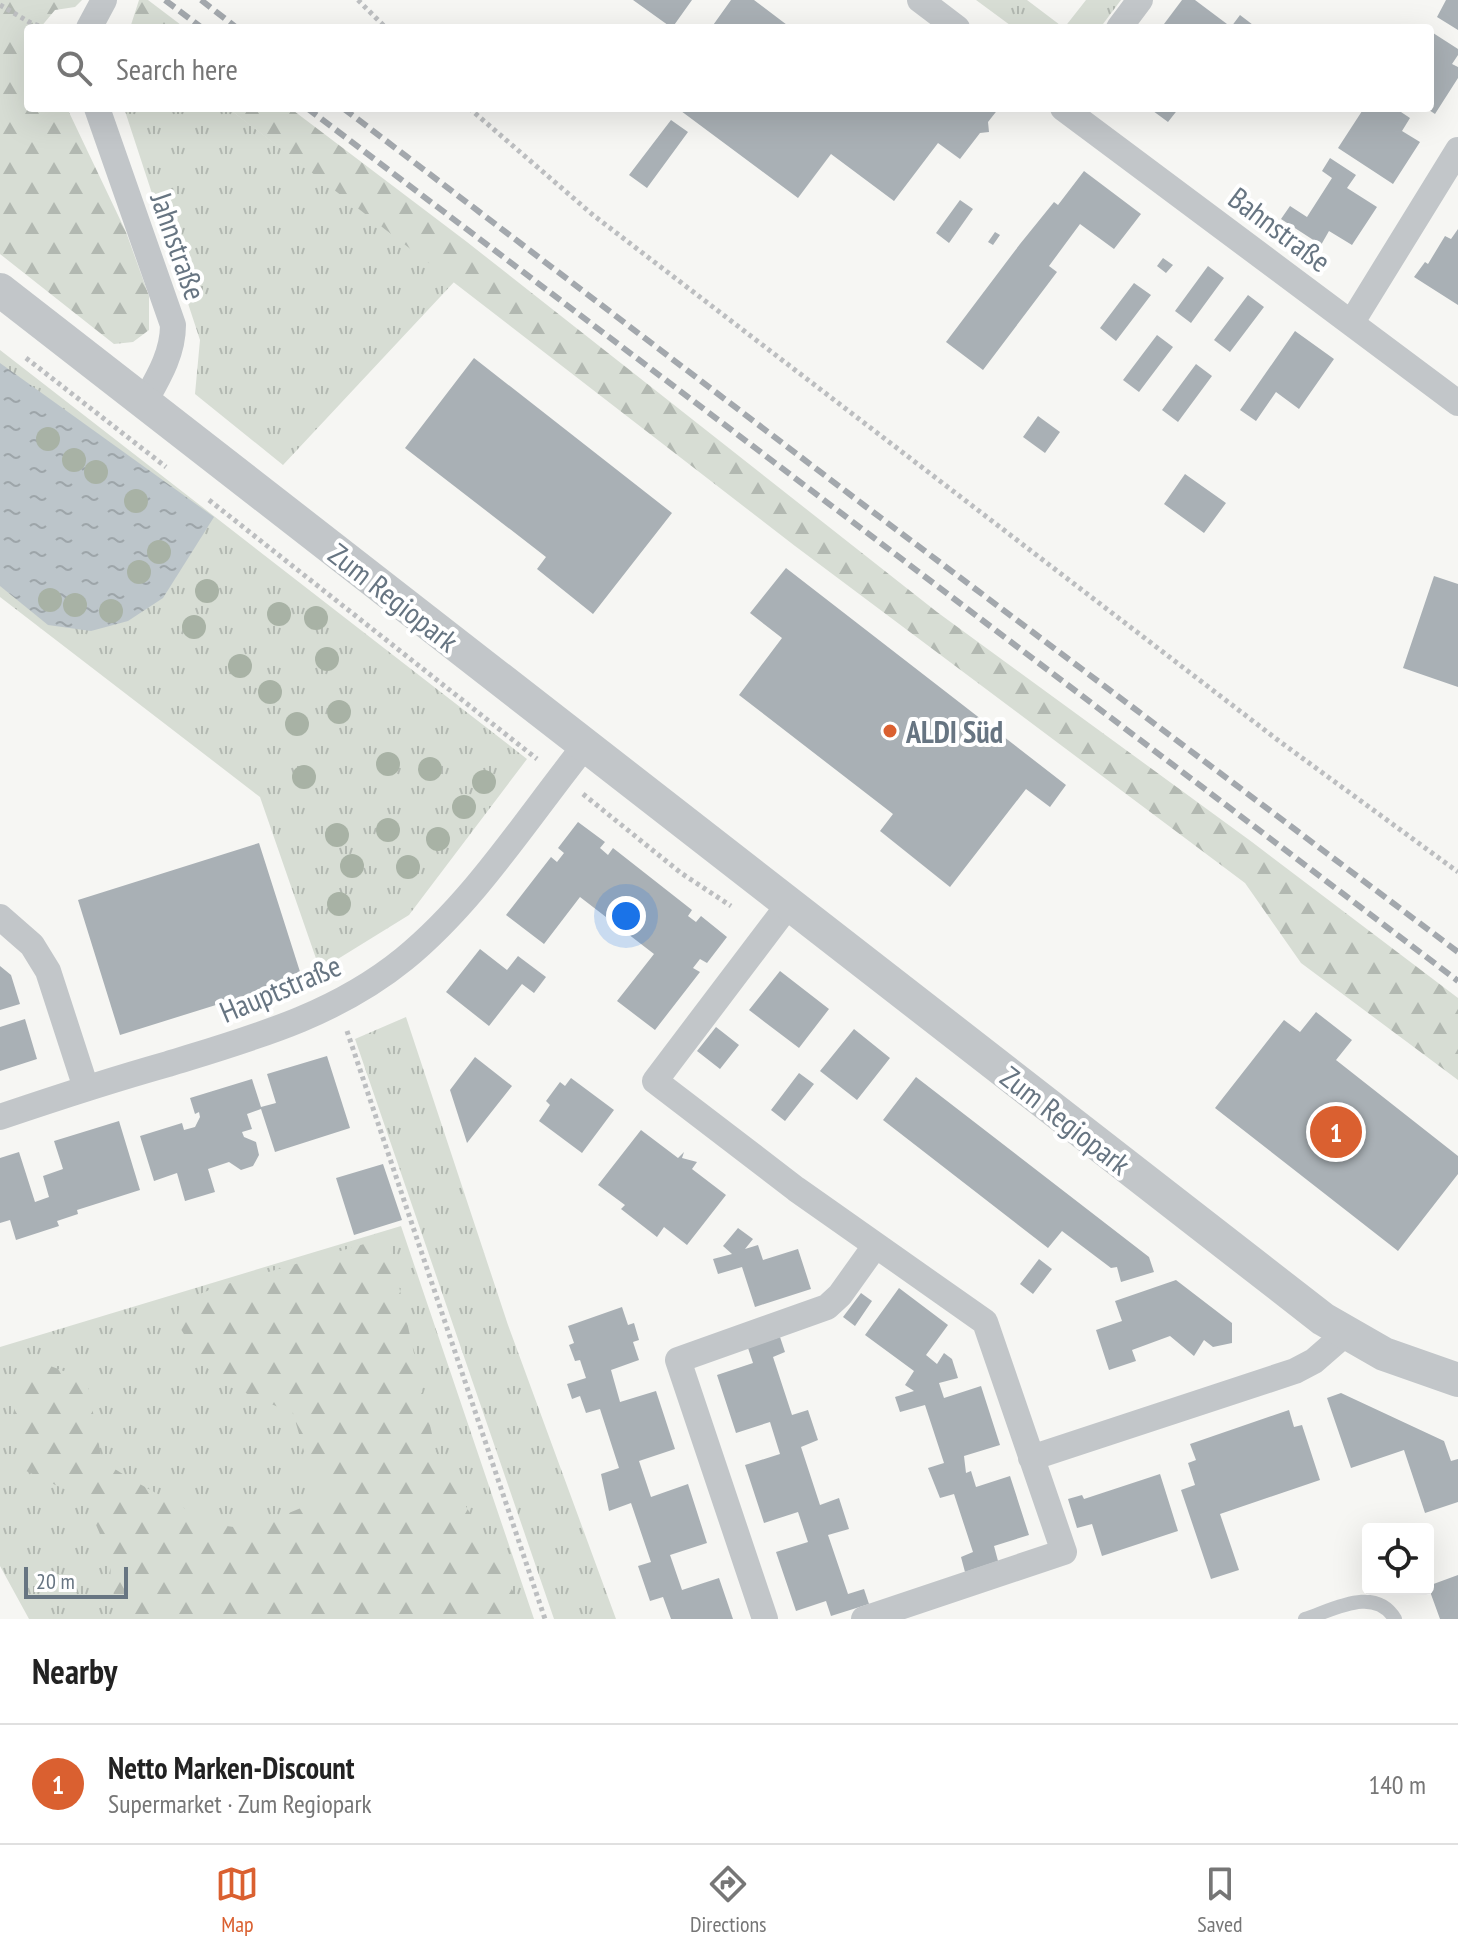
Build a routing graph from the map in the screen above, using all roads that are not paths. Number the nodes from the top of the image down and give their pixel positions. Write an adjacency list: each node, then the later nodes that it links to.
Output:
1 (920, 0): 5 (street)
2 (1140, 0): 6 (street)
3 (103, 1): 4 (street)
4 (91, 24)
5 (952, 24)
6 (1122, 24)
7 (98, 112): 12 (street, Jahnstraße)
8 (1068, 112): 11 (street, Bahnstraße)
9 (1458, 150): 11 (street)
10 (0, 290): 12 (street, Zum Regiopark)
11 (1352, 322): 13 (street, Bahnstraße)
12 (144, 403): 14 (street, Zum Regiopark)
13 (1458, 403)
14 (584, 747): 15 (street, Zum Regiopark); 17 (street, Hauptstraße)
15 (789, 904): 19 (street); 20 (street, Zum Regiopark)
16 (0, 917): 17 (street)
17 (86, 1088): 18 (street, Hauptstraße)
18 (0, 1117)
19 (875, 1246): 22 (street); 23 (street)
20 (1345, 1334): 21 (street, Zum Regiopark); 22 (street)
21 (1458, 1380)
22 (1031, 1458): 24 (street)
23 (765, 1619)
24 (864, 1619)
25 (1305, 1619): 26 (lane)
26 (1395, 1619)

